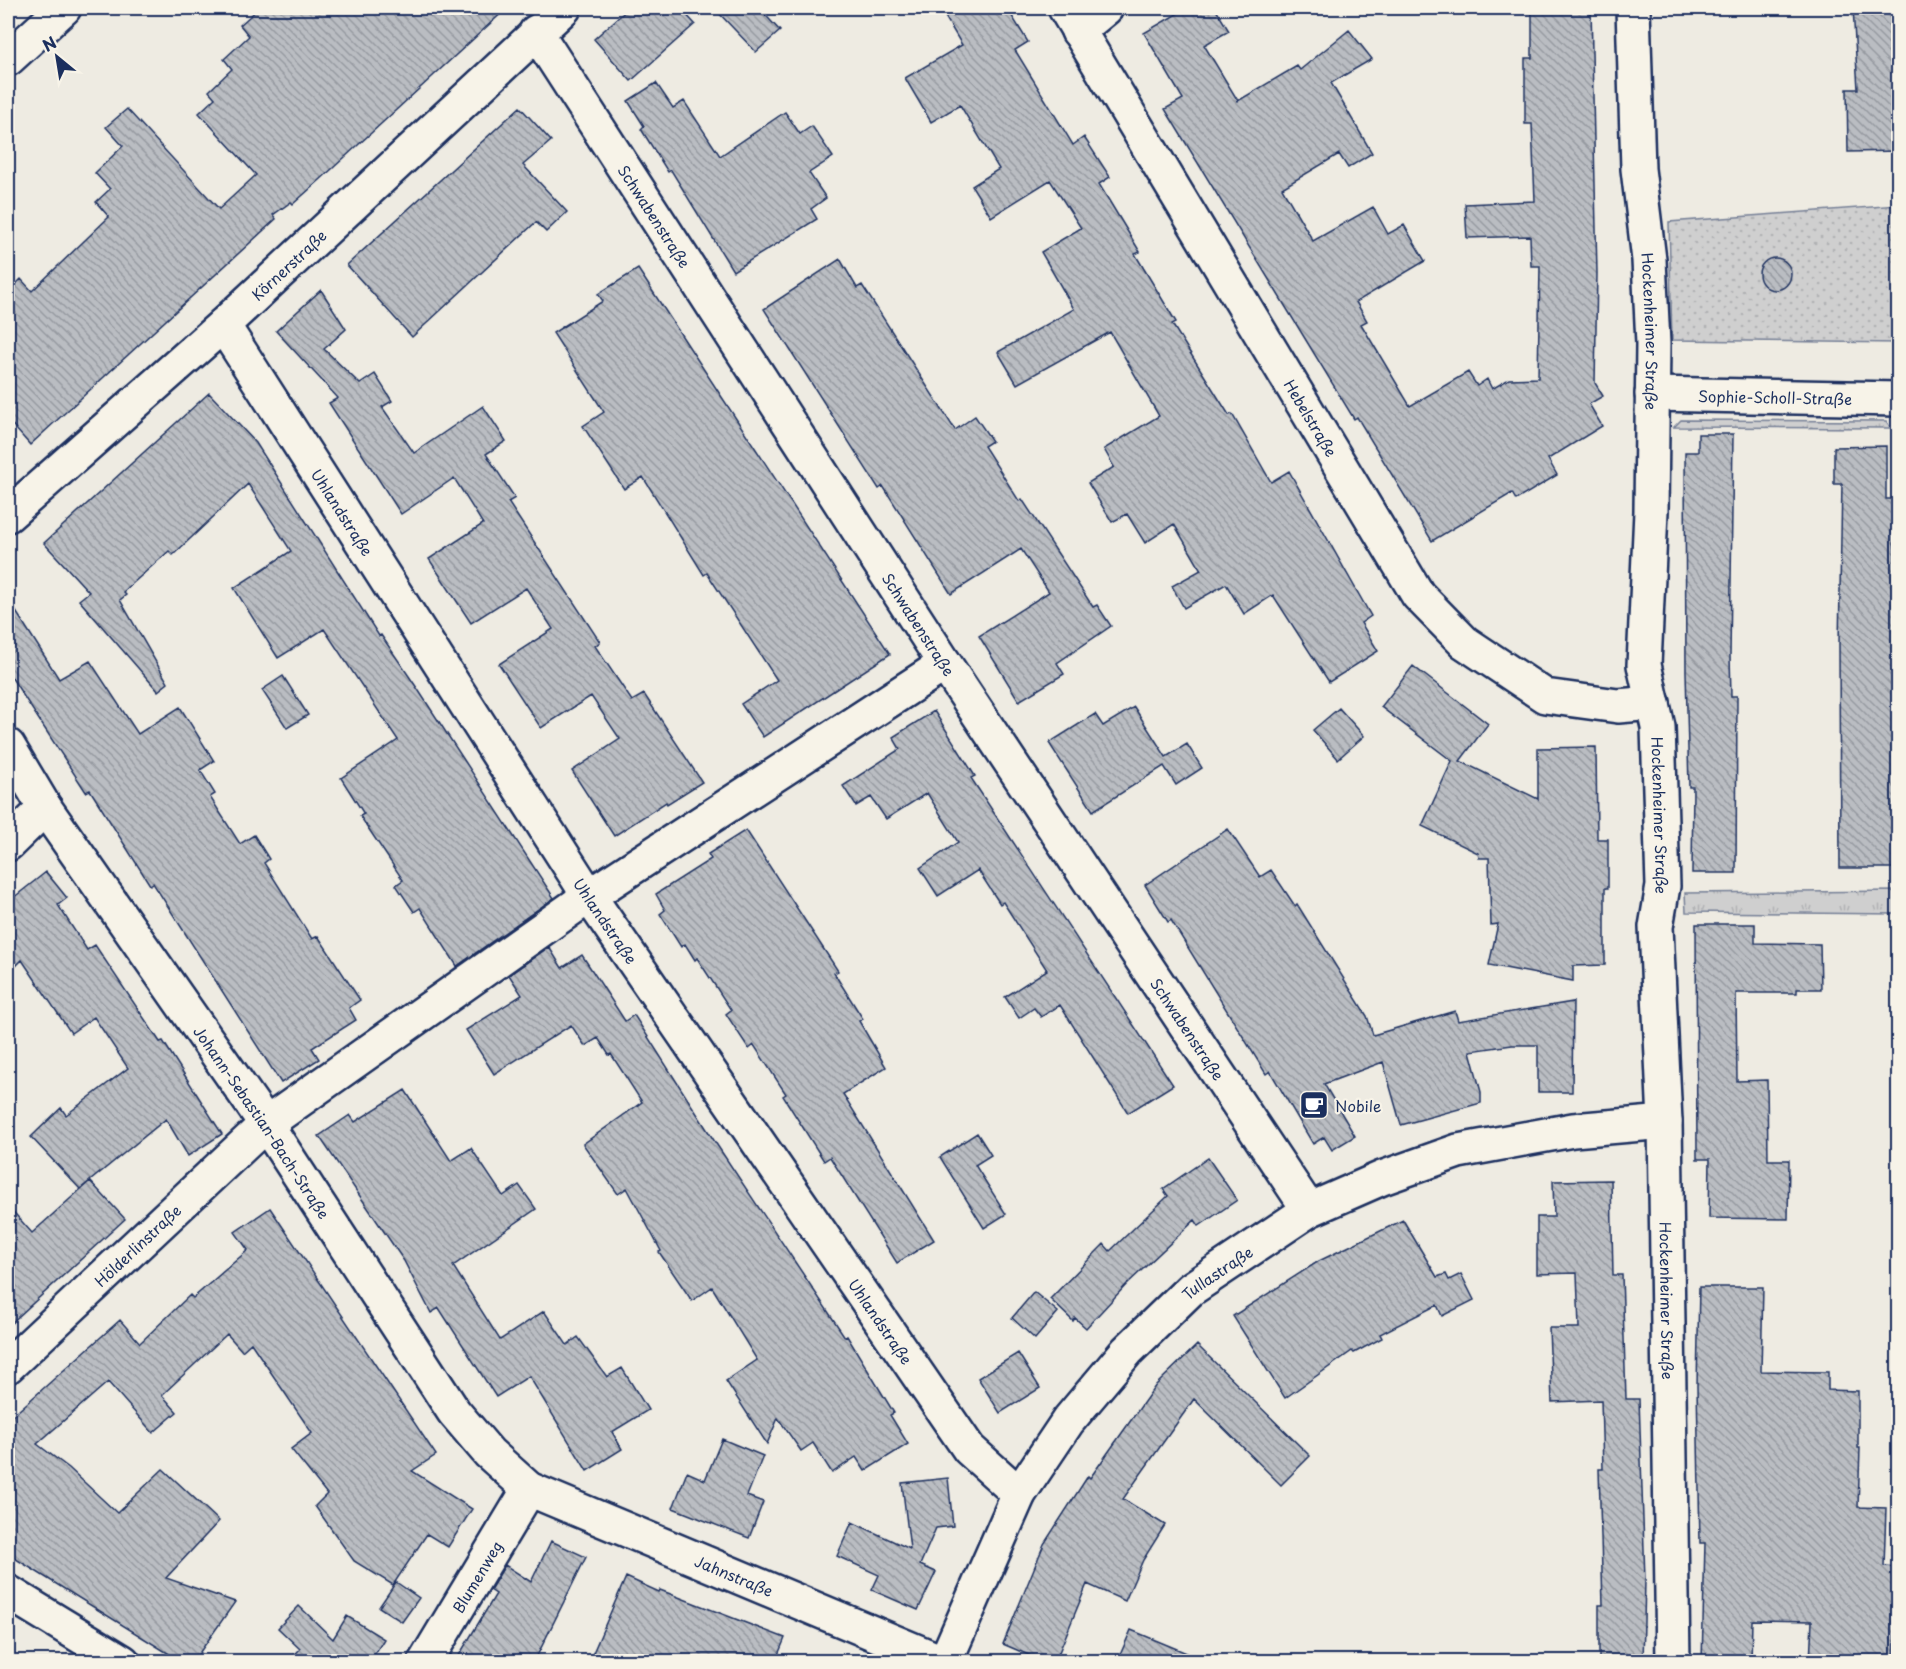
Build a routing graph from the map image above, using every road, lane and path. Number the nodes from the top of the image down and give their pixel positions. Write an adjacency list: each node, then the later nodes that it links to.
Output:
1 (64, 8): 7 (street)
2 (564, 8): 6 (street, Körnerstraße)
3 (1106, 8): 5 (street)
4 (1632, 8): 9 (street, Hockenheimer Straße)
5 (1071, 19): 13 (street, Hebelstraße)
6 (536, 32): 8 (street, Körnerstraße); 12 (street, Schwabenstraße)
7 (8, 59)
8 (224, 325): 11 (street, Körnerstraße); 17 (street, Uhlandstraße)
9 (1652, 394): 10 (street, Sophie-Scholl-Straße); 13 (street, Hockenheimer Straße)
10 (1899, 399)
11 (8, 515)
12 (945, 664): 17 (street, Hölderlinstraße); 20 (street, Schwabenstraße)
13 (1653, 703): 18 (street, Hockenheimer Straße)
14 (8, 746): 15 (street, Johann-Sebastian-Bach-Straße)
15 (45, 808): 16 (street); 19 (street, Johann-Sebastian-Bach-Straße)
16 (8, 844)
17 (589, 896): 19 (street, Hölderlinstraße); 23 (street, Uhlandstraße)
18 (1665, 1122): 20 (street, Tullastraße); 28 (street, Hockenheimer Straße)
19 (266, 1124): 21 (street, Hölderlinstraße); 22 (street, Johann-Sebastian-Bach-Straße)
20 (1309, 1210): 23 (street, Tullastraße)
21 (8, 1366)
22 (529, 1489): 26 (street, Blumenweg); 27 (street, Jahnstraße)
23 (1019, 1494): 27 (street, Tullastraße)
24 (8, 1592): 25 (street)
25 (123, 1662)
26 (425, 1662)
27 (943, 1662)
28 (1673, 1662)

